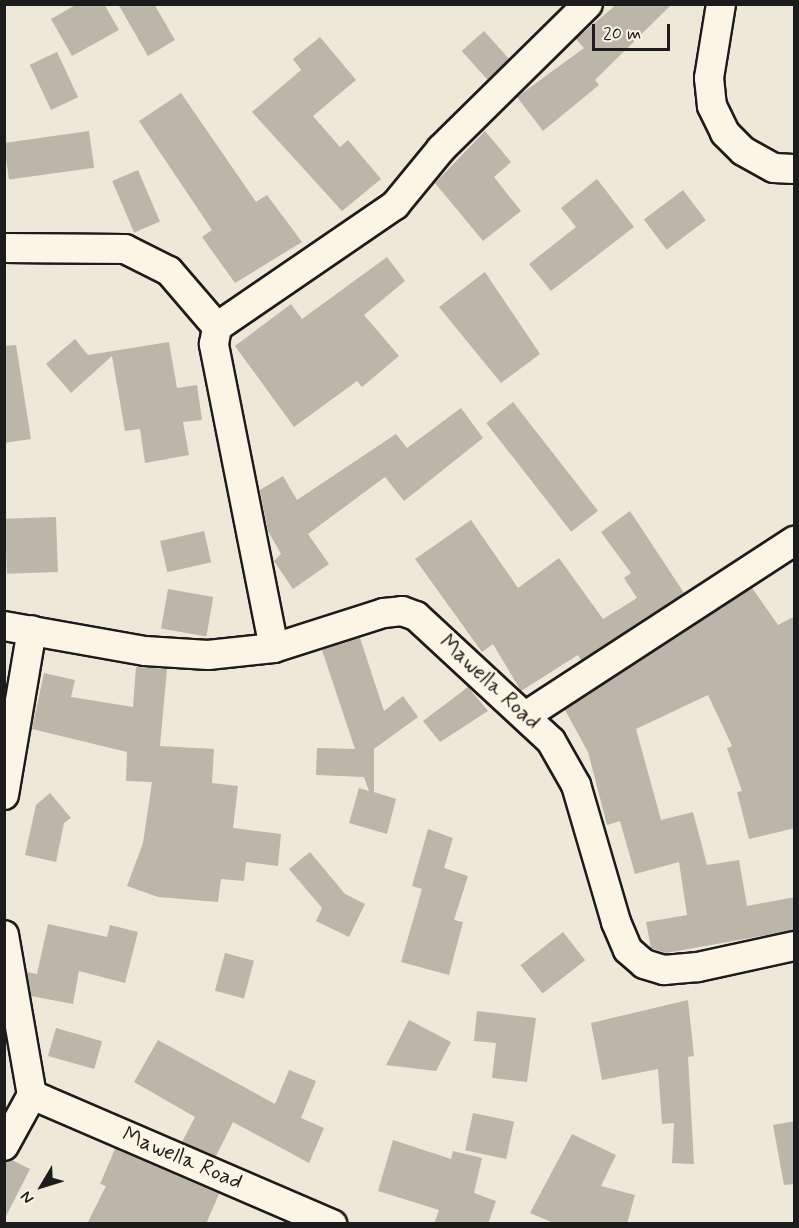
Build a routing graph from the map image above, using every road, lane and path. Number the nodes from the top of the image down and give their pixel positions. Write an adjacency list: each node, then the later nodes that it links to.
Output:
1 (588, 4): 5 (street)
2 (720, 4): 3 (street)
3 (795, 169)
4 (4, 248): 5 (street)
5 (217, 327): 8 (street)
6 (795, 541): 9 (street)
7 (18, 628): 8 (street, Mawella Road); 10 (street)
8 (274, 648): 9 (street, Mawella Road)
9 (527, 715): 12 (street, Mawella Road)
10 (4, 795)
11 (4, 935): 13 (street)
12 (795, 946)
13 (32, 1095): 14 (street); 15 (street, Mawella Road)
14 (4, 1146)
15 (332, 1224)

